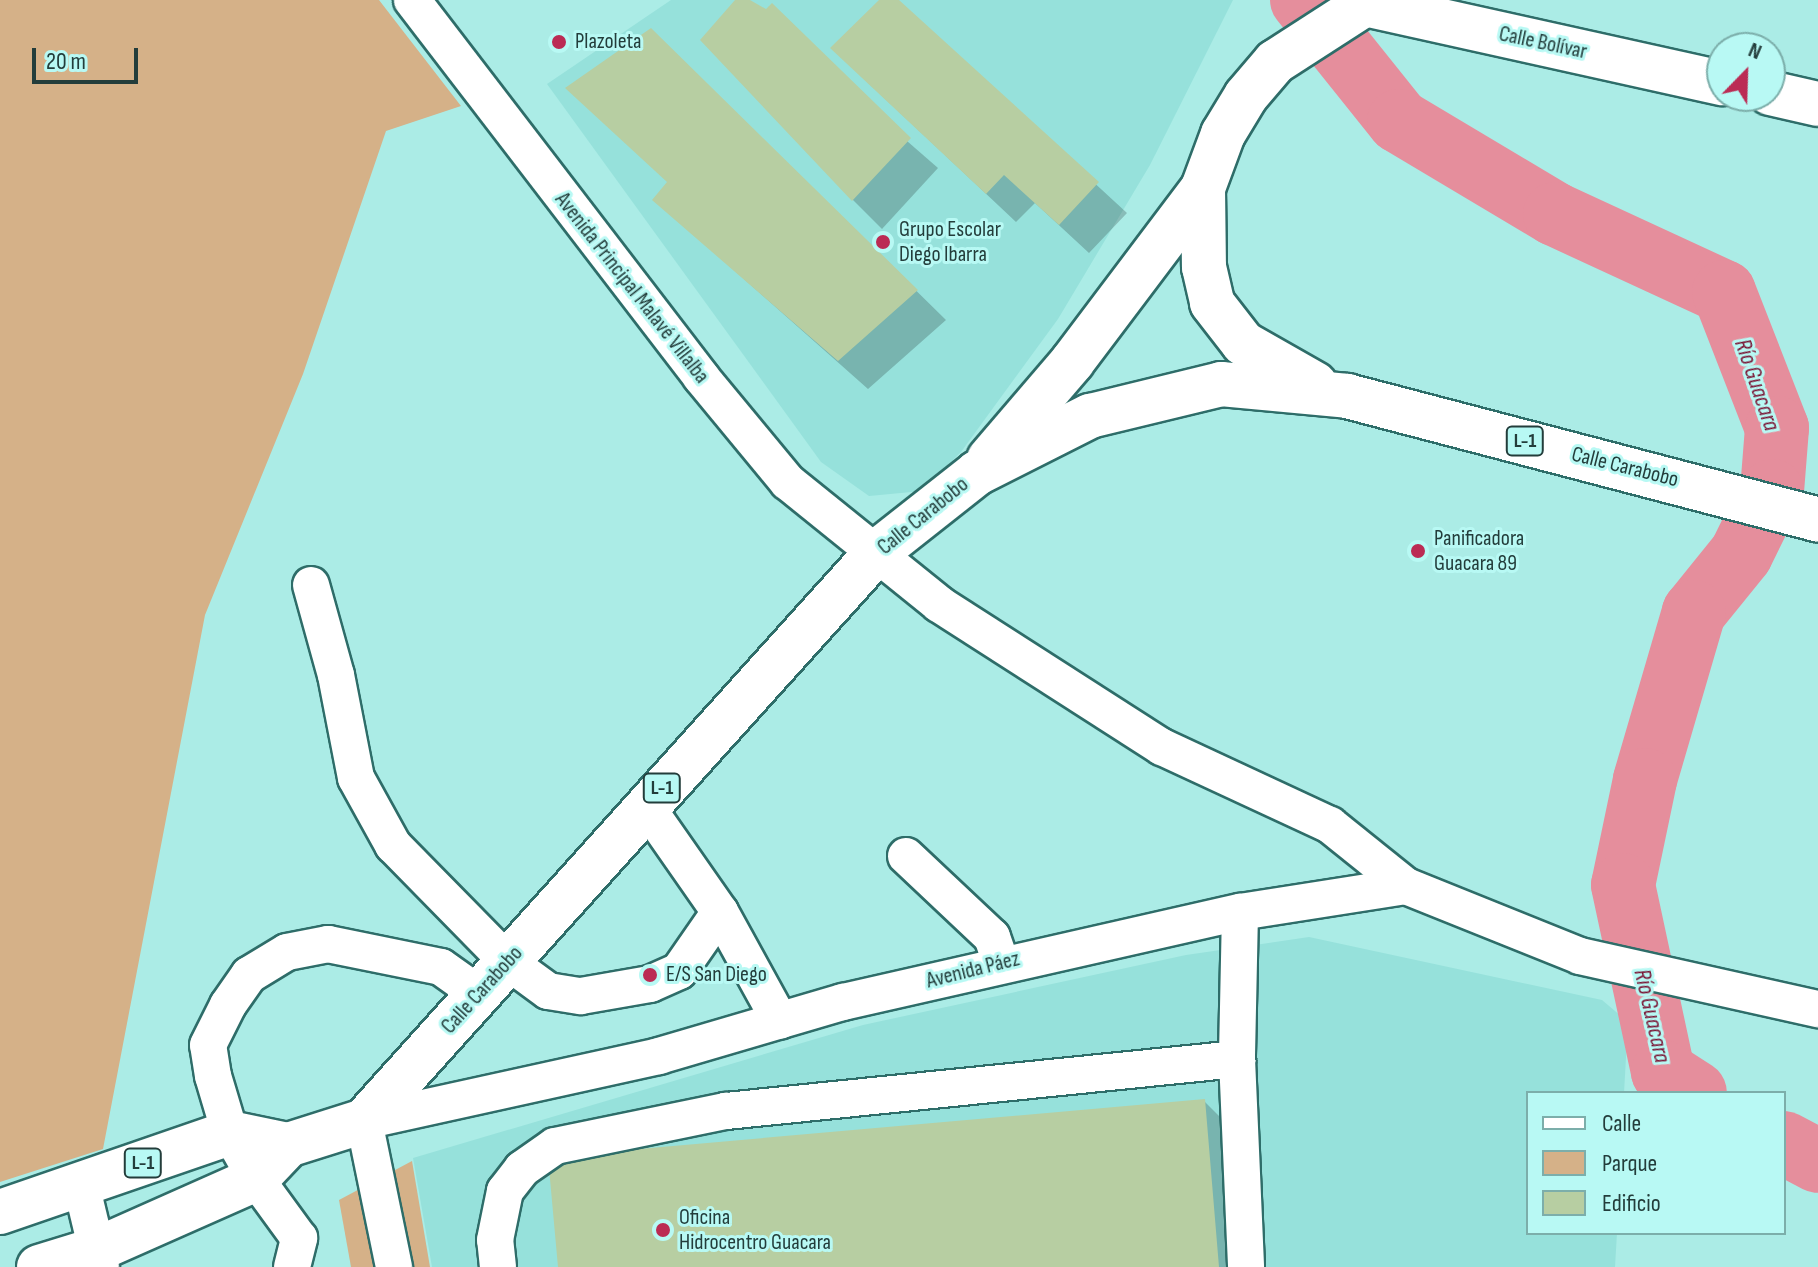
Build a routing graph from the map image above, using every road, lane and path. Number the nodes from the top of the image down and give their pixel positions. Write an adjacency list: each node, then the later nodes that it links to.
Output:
1 (412, 0): 10 (street, Avenida Principal Malavé Villalba)
2 (1355, 8): 3 (main road, Calle Bolívar / L-1); 6 (main road, L-1)
3 (1706, 80)
4 (1786, 97): 5 (main road)
5 (1818, 104)
6 (1203, 188): 7 (main road, L-1); 8 (main road, L-1)
7 (1347, 396): 8 (main road, Calle Carabobo / L-1); 9 (main road, Calle Carabobo / L-1)
8 (977, 473): 10 (main road, Calle Carabobo / L-1)
9 (1817, 520)
10 (877, 552): 12 (main road, Calle Carabobo / L-1); 14 (street, Avenida Principal Malavé Villalba)
11 (311, 585): 17 (street)
12 (646, 806): 15 (street); 17 (main road, Calle Carabobo / L-1)
13 (906, 856): 18 (street)
14 (1406, 886): 16 (street, Avenida Páez); 20 (street)
15 (720, 912): 17 (street); 21 (street)
16 (1240, 912): 18 (street, Avenida Páez); 22 (street)
17 (507, 961): 19 (main road, Calle Carabobo / L-1)
18 (1001, 963): 21 (street, Avenida Páez)
19 (479, 994): 23 (main road, Calle Carabobo / L-1); 24 (street)
20 (1818, 1009)
21 (780, 1021): 23 (street, Avenida Páez)
22 (1237, 1059): 33 (street); 34 (street)
23 (364, 1121): 25 (main road); 32 (street)
24 (230, 1133): 25 (main road); 26 (street); 27 (main road, L-1)
25 (288, 1145): 26 (main road)
26 (256, 1179): 29 (main road); 31 (street)
27 (81, 1184): 28 (main road, L-1); 29 (street)
28 (0, 1212)
29 (99, 1258): 30 (main road)
30 (39, 1267)
31 (292, 1267)
32 (394, 1267)
33 (498, 1267)
34 (1246, 1267)

